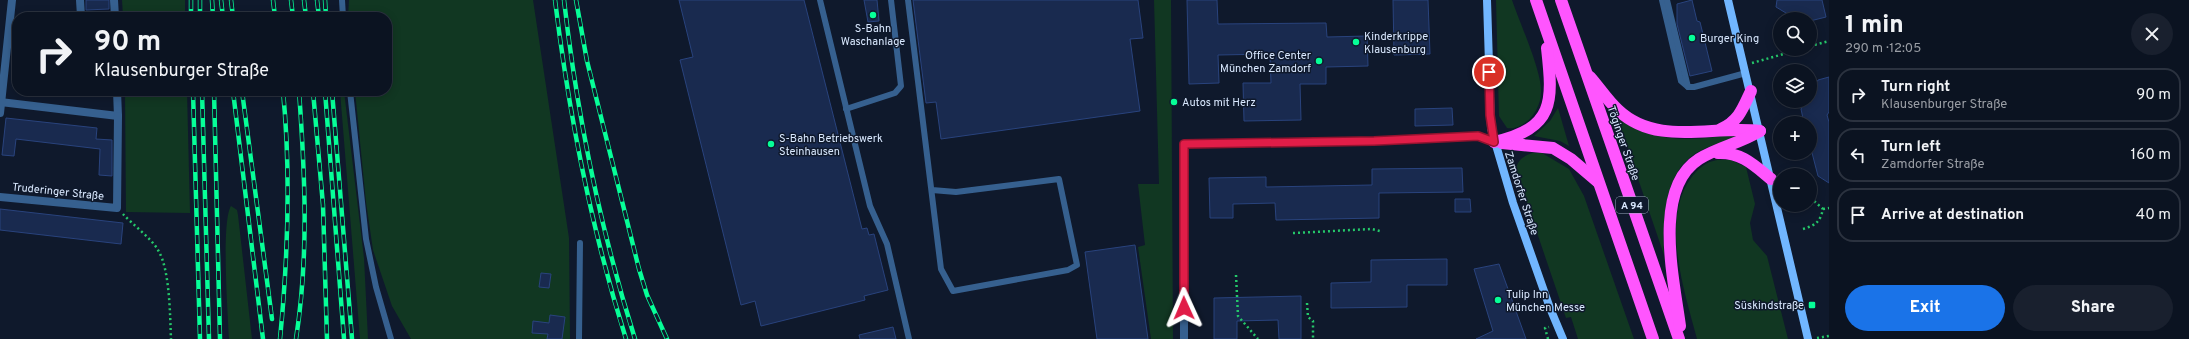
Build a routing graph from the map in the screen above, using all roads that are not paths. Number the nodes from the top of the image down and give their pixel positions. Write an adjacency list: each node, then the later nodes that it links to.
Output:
1 (12, 0): 24 (street)
2 (80, 0): 14 (street)
3 (114, 0): 15 (street)
4 (342, 0): 16 (lane)
5 (820, 0): 25 (lane)
6 (891, 0): 25 (lane)
7 (908, 0): 34 (lane)
8 (1487, 0): 30 (street, Zamdorfer Straße)
9 (1536, 0): 17 (highway, A 94)
10 (1560, 0): 18 (highway, Töginger Straße / A 94)
11 (1662, 0): 20 (lane)
12 (1667, 0): 20 (lane)
13 (1728, 0): 19 (street)
14 (81, 12)
15 (115, 12)
16 (342, 12)
17 (1545, 26): 30 (highway); 33 (highway, A 94)
18 (1585, 71): 29 (highway); 43 (highway, Töginger Straße / A 94)
19 (1746, 73): 20 (lane); 21 (street)
20 (1688, 87)
21 (1751, 91): 28 (street); 29 (highway)
22 (117, 96): 27 (street, Truderinger Straße)
23 (351, 96): 37 (lane)
24 (1, 102): 26 (street); 27 (street)
25 (846, 109): 39 (lane)
26 (0, 113)
27 (118, 116): 35 (street, Truderinger Straße)
28 (1760, 130): 29 (highway); 31 (highway); 32 (street)
29 (1716, 131)
30 (1494, 142): 33 (highway); 40 (street); 41 (street, Zamdorfer Straße)
31 (1711, 153): 32 (highway); 43 (highway)
32 (1771, 179): 44 (street)
33 (1599, 183): 42 (highway, A 94)
34 (932, 190): 34 (lane)
35 (0, 197)
36 (580, 243): 38 (lane)
37 (392, 339)
38 (579, 339)
39 (909, 339)
40 (1184, 339)
41 (1563, 339)
42 (1653, 339)
43 (1681, 339)
44 (1808, 339)

